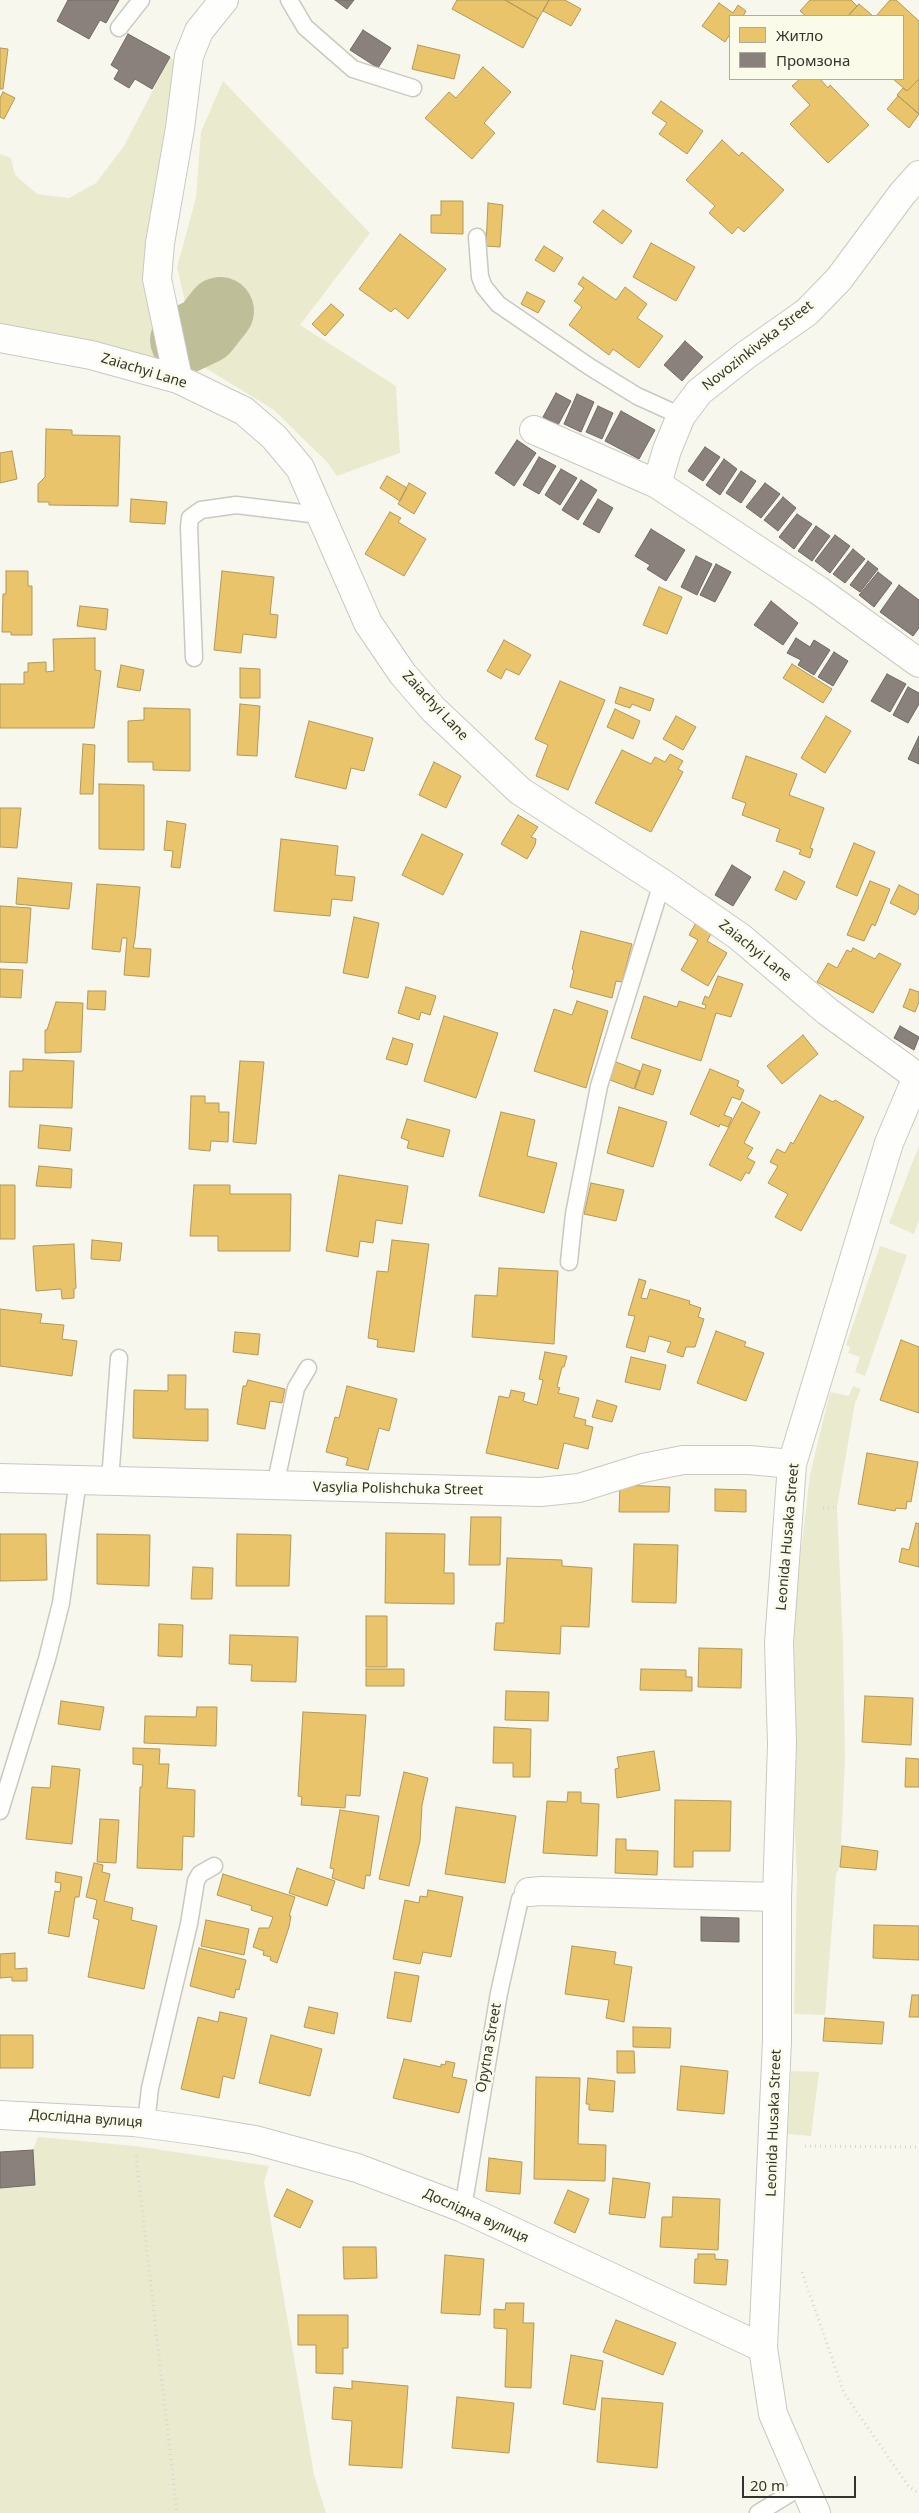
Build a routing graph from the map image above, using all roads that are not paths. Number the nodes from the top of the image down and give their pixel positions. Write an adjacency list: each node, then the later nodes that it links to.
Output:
1 (141, 0): 4 (lane)
2 (224, 0): 9 (street)
3 (289, 0): 5 (lane)
4 (120, 28)
5 (413, 88)
6 (919, 175): 10 (street, Novozinkivska Street)
7 (477, 237): 10 (lane)
8 (0, 338): 9 (street, Zaiachyi Lane)
9 (178, 379): 13 (street, Zaiachyi Lane)
10 (681, 416): 12 (street, Novozinkivska Street)
11 (534, 430): 12 (street)
12 (657, 484): 15 (street)
13 (319, 515): 14 (lane); 16 (street, Zaiachyi Lane)
14 (194, 658)
15 (919, 663)
16 (662, 883): 17 (street, Zaiachyi Lane); 18 (lane)
17 (918, 1077): 21 (street, Leonida Husaka Street)
18 (569, 1262)
19 (120, 1358): 24 (lane)
20 (308, 1368): 25 (lane)
21 (792, 1464): 25 (street, Vasylia Polishchuka Street); 29 (street, Leonida Husaka Street)
22 (0, 1478): 23 (street, Vasylia Polishchuka Street)
23 (78, 1480): 24 (street, Vasylia Polishchuka Street); 26 (lane)
24 (110, 1481): 25 (street, Vasylia Polishchuka Street)
25 (275, 1486)
26 (0, 1811)
27 (214, 1866): 31 (lane)
28 (529, 1892): 29 (street); 32 (lane, Opytna Street)
29 (777, 1897): 33 (street, Leonida Husaka Street)
30 (0, 2115): 31 (street, Дослідна вулиця)
31 (140, 2122): 32 (street, Дослідна вулиця)
32 (463, 2208): 33 (street, Дослідна вулиця)
33 (763, 2348): 34 (street)
34 (804, 2486): 35 (lane); 36 (street)
35 (758, 2513)
36 (816, 2513)

